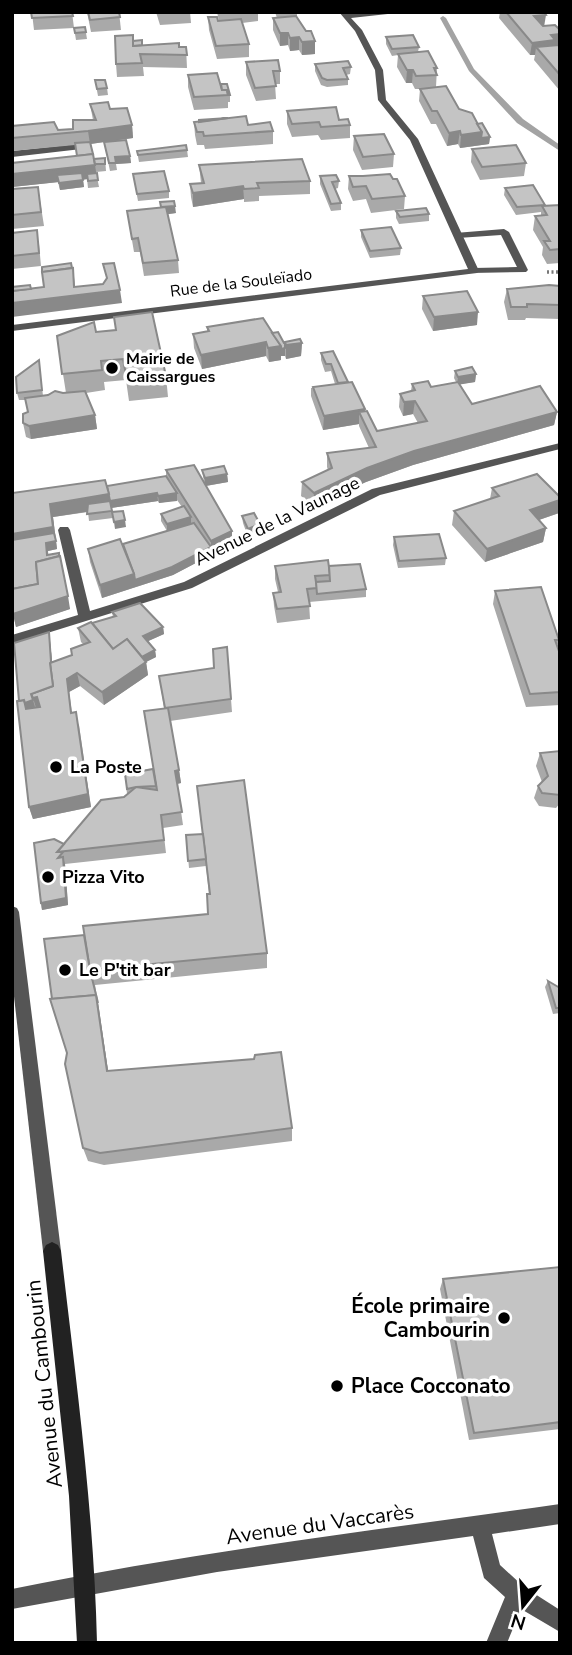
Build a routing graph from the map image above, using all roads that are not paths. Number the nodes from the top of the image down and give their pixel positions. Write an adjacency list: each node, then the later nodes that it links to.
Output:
1 (403, 12): 2 (street)
2 (344, 14): 5 (street)
3 (87, 146): 4 (street)
4 (12, 154)
5 (458, 235): 6 (street); 6 (street, Rue de la Souleïado)
6 (474, 271): 7 (street, Rue de la Souleïado)
7 (12, 328)
8 (560, 446): 10 (street, Avenue de la Vaunage)
9 (64, 530): 10 (street)
10 (85, 617): 11 (street, Avenue de la Vaunage)
11 (12, 640)
12 (12, 912): 13 (street, Avenue du Cambourin)
13 (52, 1251): 16 (street, Avenue du Cambourin)
14 (560, 1514): 15 (street, Avenue du Vaccarès)
15 (480, 1526): 16 (street, Avenue du Vaccarès); 17 (street)
16 (87, 1582): 18 (street, Avenue du Vaccarès); 20 (street, Avenue du Cambourin)
17 (517, 1594): 19 (street); 21 (street)
18 (12, 1599)
19 (560, 1622)
20 (87, 1643)
21 (496, 1643)

